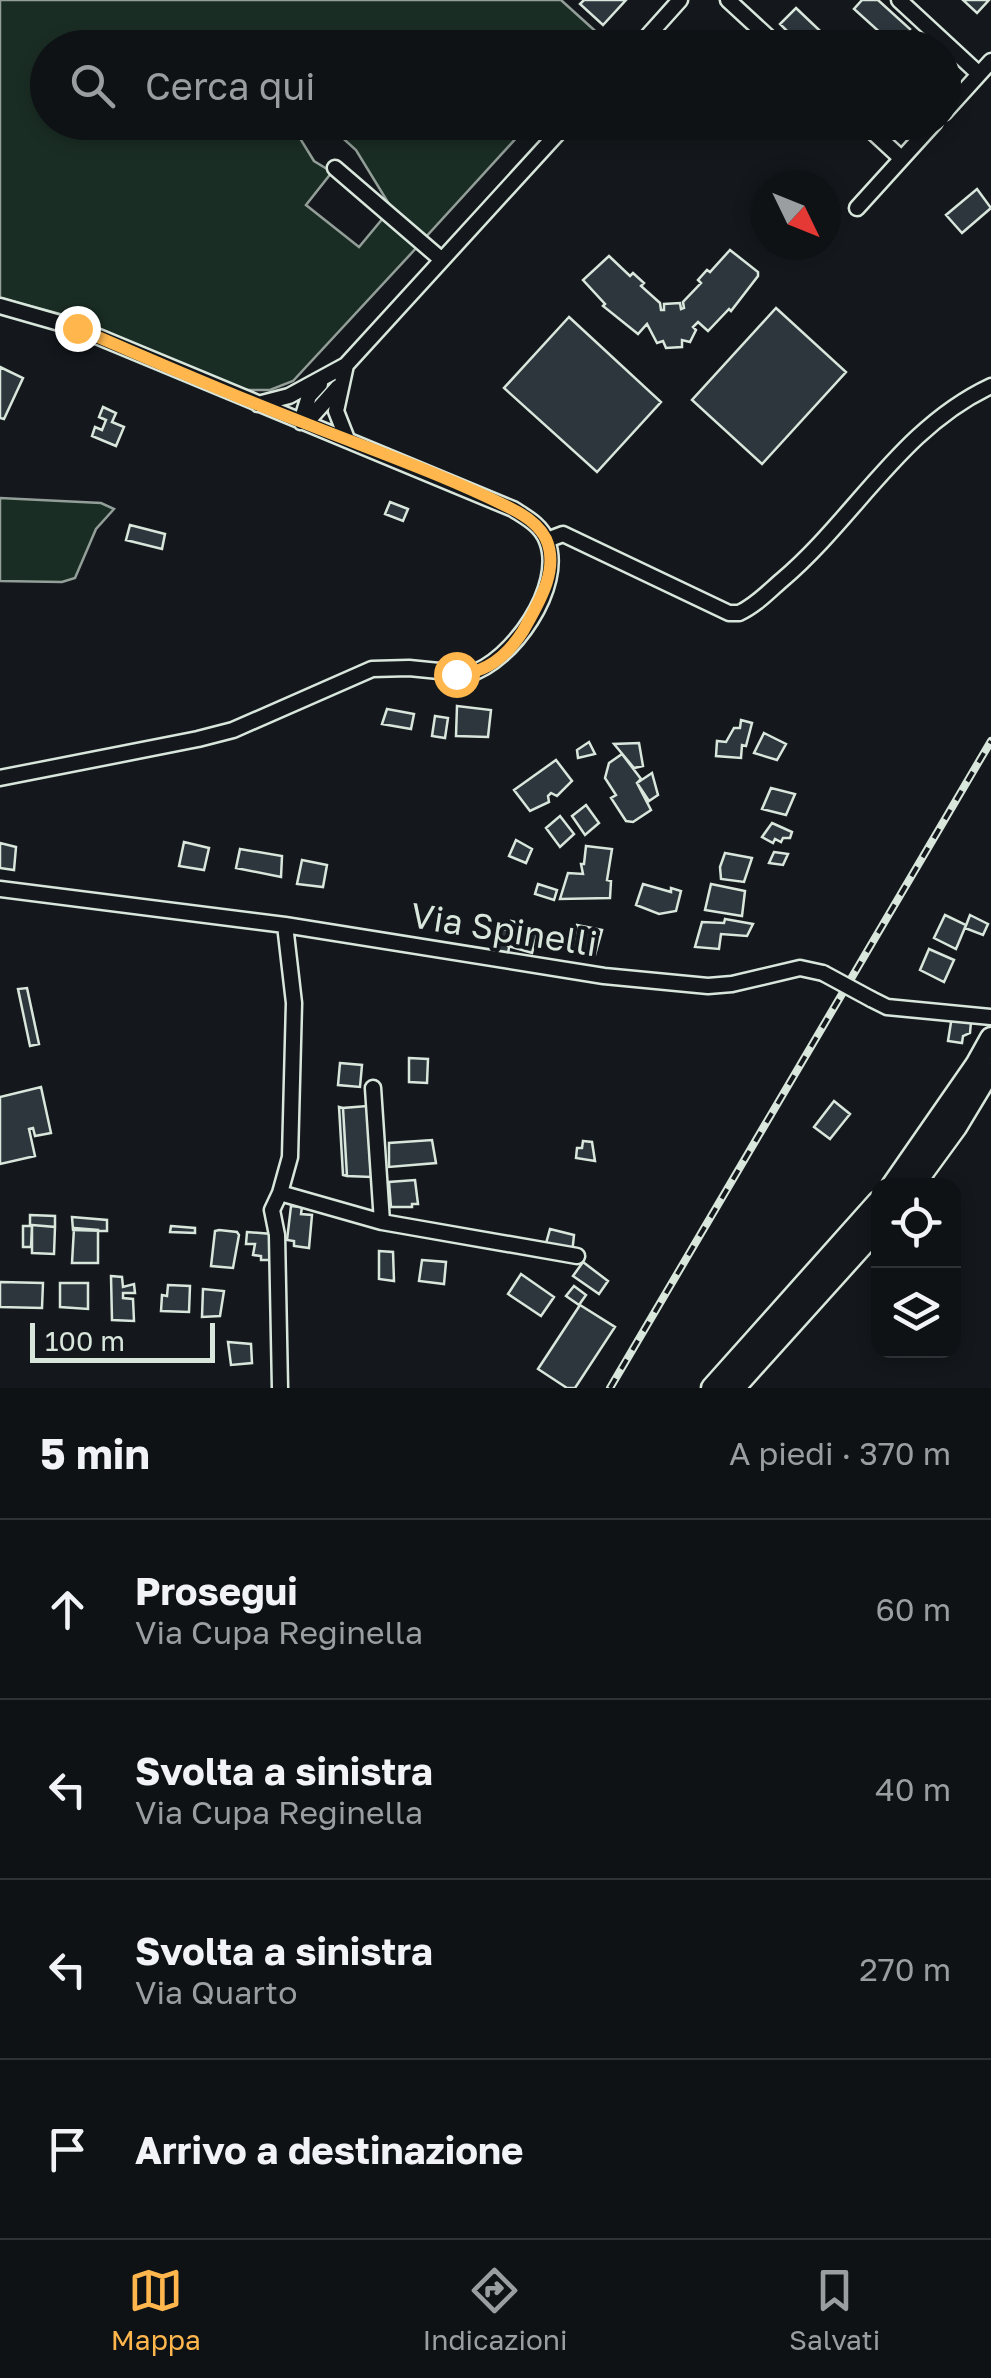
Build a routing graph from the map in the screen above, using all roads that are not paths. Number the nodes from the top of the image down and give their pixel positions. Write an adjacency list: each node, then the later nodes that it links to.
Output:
1 (680, 0): 4 (street)
2 (728, 0): 5 (street)
3 (899, 0): 6 (street)
4 (653, 30)
5 (760, 30)
6 (931, 30)
7 (961, 57): 9 (street)
8 (991, 61): 9 (street)
9 (979, 74): 10 (street)
10 (961, 94)
11 (552, 140): 17 (street)
12 (882, 140): 14 (street)
13 (918, 140): 14 (street)
14 (902, 158): 16 (street)
15 (335, 168): 17 (street)
16 (857, 208)
17 (442, 260): 19 (street)
18 (0, 306): 21 (street)
19 (336, 377): 21 (street); 22 (street); 23 (street)
20 (991, 386): 24 (street)
21 (258, 404): 22 (street)
22 (301, 422): 23 (street)
23 (347, 440): 24 (street)
24 (547, 540): 25 (street)
25 (0, 778)
26 (0, 889): 27 (street, Via Spinelli)
27 (285, 924): 28 (street, Via Spinelli, bridge); 34 (street)
28 (991, 1017)
29 (991, 1038): 32 (highway)
30 (991, 1069): 33 (highway)
31 (373, 1088): 36 (street)
32 (898, 1178)
33 (918, 1178)
34 (280, 1193): 36 (street); 39 (street)
35 (871, 1210): 40 (highway)
36 (382, 1222): 38 (street)
37 (871, 1236): 41 (highway)
38 (577, 1256)
39 (280, 1388)
40 (712, 1388)
41 (734, 1388)

